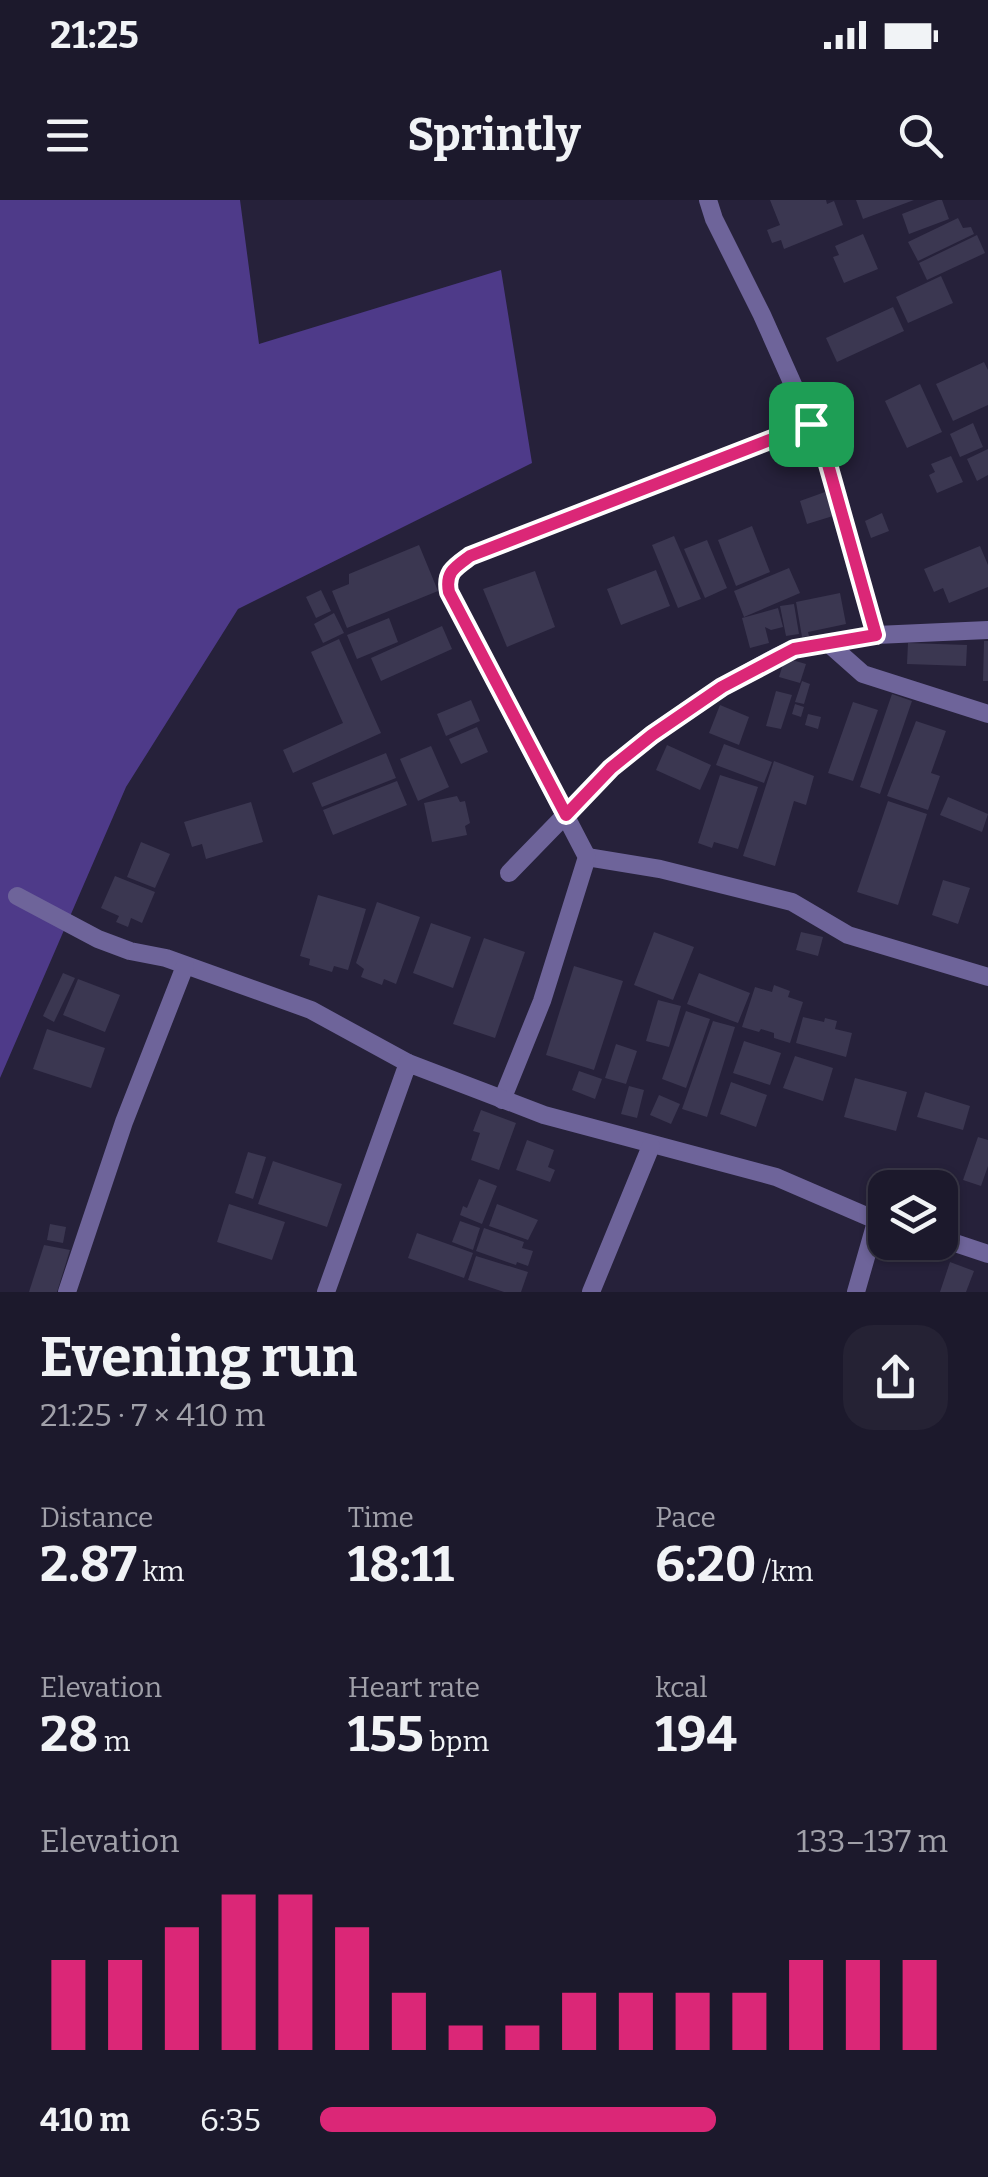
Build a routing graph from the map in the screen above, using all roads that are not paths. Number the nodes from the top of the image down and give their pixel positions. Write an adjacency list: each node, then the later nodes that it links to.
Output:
1 (708, 200): 2 (street)
2 (811, 424): 4 (street); 7 (street)
3 (988, 630): 4 (street)
4 (876, 635): 5 (street)
5 (828, 643): 6 (street); 7 (street)
6 (988, 714)
7 (566, 815): 8 (street); 9 (street)
8 (587, 857): 12 (street); 14 (street)
9 (509, 872)
10 (17, 896): 11 (street)
11 (185, 966): 13 (street); 20 (street)
12 (988, 977)
13 (408, 1063): 14 (street); 21 (street)
14 (502, 1100): 15 (street)
15 (651, 1146): 16 (street); 22 (street)
16 (868, 1217)
17 (958, 1244): 18 (street)
18 (988, 1254)
19 (868, 1259): 23 (street)
20 (67, 1292)
21 (326, 1292)
22 (591, 1292)
23 (856, 1292)

